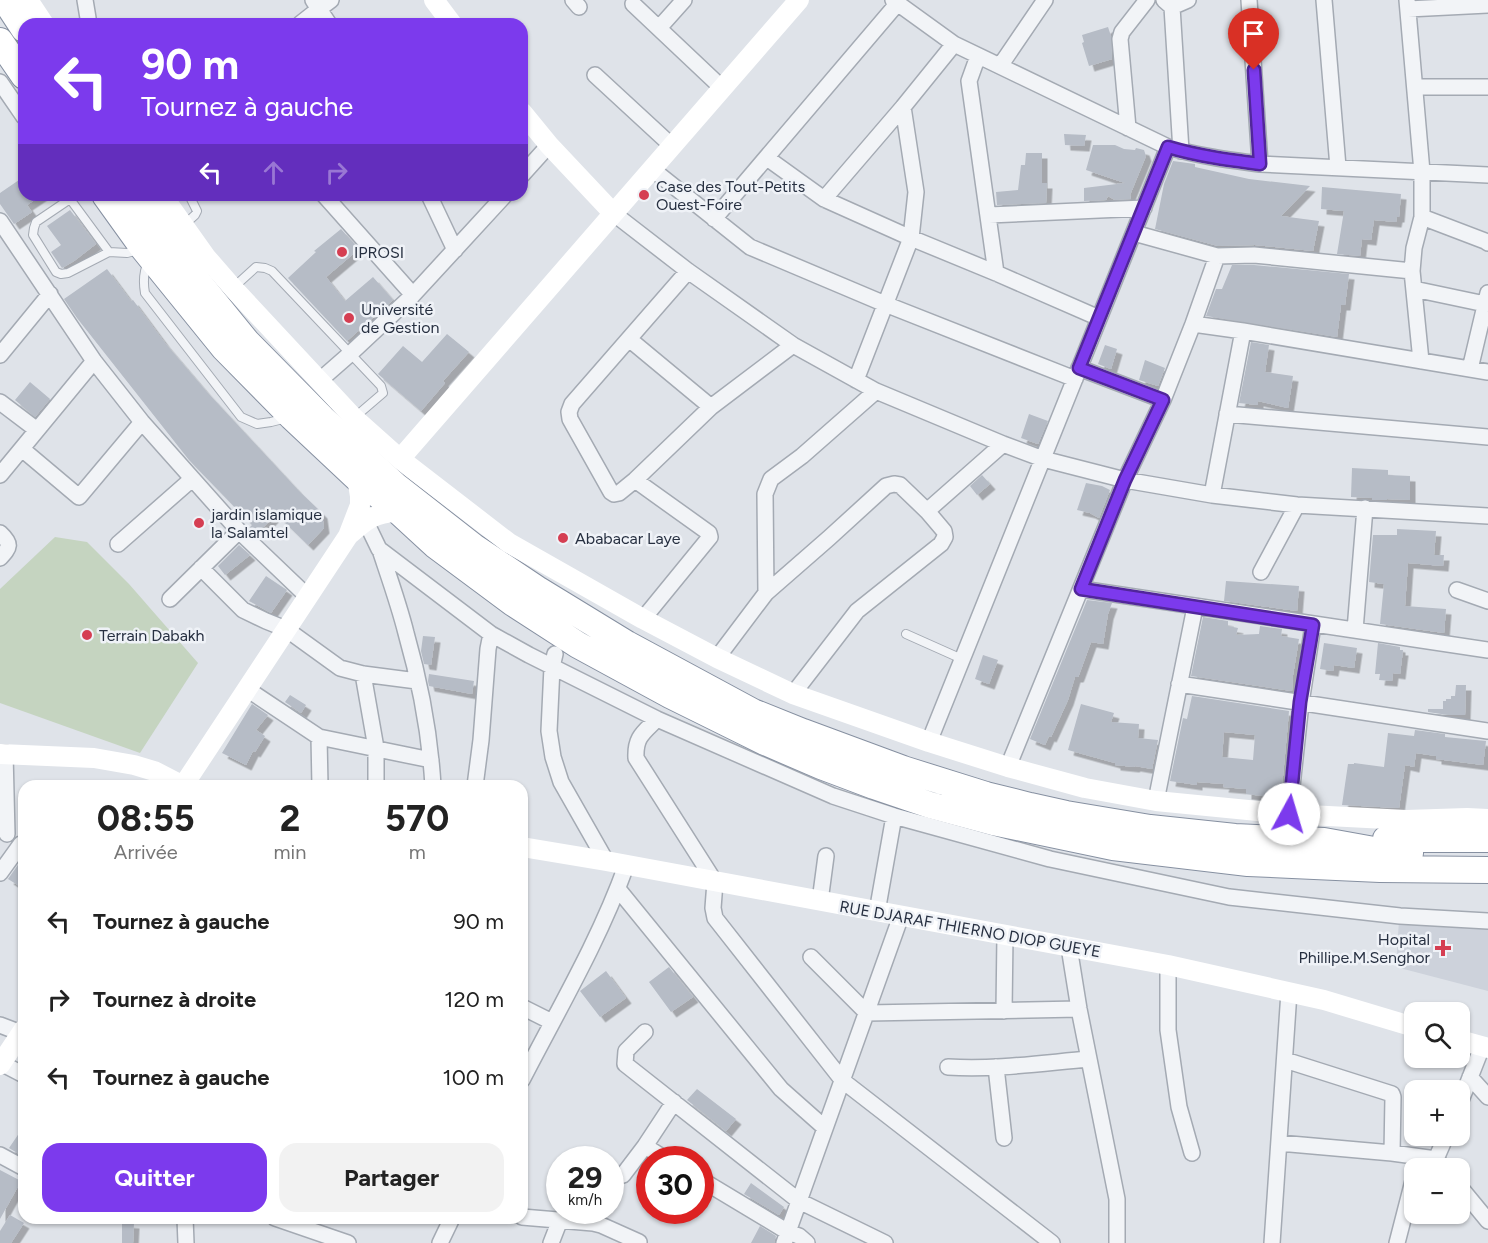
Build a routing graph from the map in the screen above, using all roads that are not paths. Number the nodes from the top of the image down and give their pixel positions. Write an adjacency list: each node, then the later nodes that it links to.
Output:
1 (5, 0): 23 (highway)
2 (28, 0): 18 (street)
3 (85, 0): 19 (street)
4 (684, 0): 24 (street)
5 (799, 0): 34 (street)
6 (1045, 0): 28 (street)
7 (1147, 0): 38 (street)
8 (1188, 0): 14 (street)
9 (1249, 0): 43 (street)
10 (1324, 0): 44 (street)
11 (440, 2): 22 (street)
12 (895, 2): 26 (street); 42 (street)
13 (321, 3): 20 (street); 21 (street)
14 (1168, 3): 41 (street)
15 (633, 4): 24 (street)
16 (1407, 4): 17 (street); 32 (street)
17 (1488, 5)
18 (40, 18)
19 (88, 18)
20 (306, 18)
21 (327, 18)
22 (449, 18)
23 (18, 20)
24 (659, 28): 34 (street)
25 (0, 40): 29 (highway)
26 (954, 44): 27 (street); 35 (street)
27 (978, 56): 28 (street); 61 (street)
28 (1000, 66): 38 (street)
29 (18, 67)
30 (594, 75): 40 (street)
31 (0, 81): 36 (street)
32 (1415, 87): 33 (street); 47 (street)
33 (1488, 87)
34 (722, 88): 40 (street)
35 (903, 107): 49 (street); 67 (street)
36 (18, 108)
37 (528, 119): 39 (street)
38 (1128, 128): 41 (street)
39 (549, 145): 45 (street); 60 (street)
40 (672, 146): 46 (street)
41 (1175, 149): 43 (street); 59 (street)
42 (767, 158): 49 (street); 63 (street)
43 (1260, 164): 44 (street)
44 (1338, 167): 47 (street)
45 (528, 168)
46 (652, 169): 60 (street); 63 (street)
47 (1422, 172): 48 (street); 62 (street)
48 (1488, 175)
49 (824, 199): 67 (street)
50 (64, 201): 70 (lane)
51 (72, 201): 70 (lane)
52 (109, 201): 71 (highway)
53 (139, 201): 173 (highway)
54 (166, 201): 65 (street)
55 (192, 201): 65 (lane)
56 (329, 201): 79 (street)
57 (432, 201): 69 (street)
58 (499, 201): 69 (street)
59 (1144, 208): 61 (street); 66 (street)
60 (613, 213): 73 (street); 108 (street)
61 (988, 215): 75 (street)
62 (1422, 216): 68 (street); 74 (street)
63 (714, 219): 81 (street)
64 (0, 221): 78 (street)
65 (183, 226): 76 (street)
66 (1134, 233): 72 (street); 82 (street)
67 (910, 238): 75 (street); 81 (street)
68 (1488, 243)
69 (455, 250): 79 (street)
70 (110, 252): 71 (lane)
71 (146, 253): 101 (highway); 101 (lane)
72 (1217, 256): 74 (street); 83 (street)
73 (688, 271): 85 (street); 86 (street)
74 (1412, 272): 77 (street)
75 (996, 273): 82 (street)
76 (233, 288): 87 (lane); 95 (street)
77 (1414, 289): 80 (street); 90 (street)
78 (50, 294): 88 (street); 89 (street)
79 (413, 295): 87 (street)
80 (1487, 299): 91 (street)
81 (885, 304): 93 (street); 94 (street)
82 (1099, 318): 93 (street)
83 (1193, 324): 84 (street); 97 (street)
84 (1243, 330): 90 (street); 100 (street)
85 (629, 339): 99 (street); 113 (street)
86 (793, 345): 94 (street); 99 (street)
87 (351, 353): 95 (street); 102 (lane)
88 (0, 354)
89 (94, 361): 103 (street); 104 (street)
90 (1421, 361): 91 (street)
91 (1470, 369): 92 (street)
92 (1488, 372)
93 (1077, 373): 97 (street); 109 (street)
94 (856, 380): 96 (street)
95 (319, 381): 102 (street)
96 (876, 391): 106 (street); 132 (street)
97 (1163, 400): 114 (street)
98 (0, 402): 104 (street)
99 (711, 407): 113 (street)
100 (1227, 414): 105 (street); 115 (street)
101 (292, 417): 111 (highway)
102 (354, 418): 108 (street)
103 (142, 423): 107 (street); 112 (street)
104 (37, 430): 107 (street)
105 (1488, 437)
106 (1003, 444): 109 (street); 119 (street)
107 (22, 449): 110 (street)
108 (400, 459): 137 (street)
109 (1043, 459): 114 (street); 145 (street)
110 (0, 475)
111 (357, 478): 118 (highway); 124 (street)
112 (192, 479): 122 (street); 125 (street)
113 (635, 480): 137 (street)
114 (1125, 480): 115 (street); 130 (street)
115 (1212, 495): 116 (street)
116 (1297, 505): 117 (street); 129 (street)
117 (1365, 508): 120 (street); 140 (street)
118 (398, 511): 121 (street); 182 (highway)
119 (927, 511): 132 (street); 151 (street)
120 (1488, 516)
121 (365, 520): 124 (street); 126 (street)
122 (239, 531): 128 (street); 133 (street)
123 (0, 534): 127 (street)
124 (348, 536): 133 (street)
125 (118, 544)
126 (380, 549): 141 (street); 148 (street)
127 (0, 558)
128 (201, 568): 134 (street); 139 (street)
129 (1260, 572)
130 (1081, 589): 136 (street); 160 (street)
131 (1457, 590): 135 (street)
132 (766, 593): 144 (street)
133 (308, 597): 139 (street)
134 (170, 599)
135 (1488, 601)
136 (1195, 607): 138 (street); 149 (street)
137 (644, 619): 144 (street)
138 (1313, 625): 140 (street); 152 (street)
139 (286, 629): 147 (street); 150 (street)
140 (1356, 630): 143 (street)
141 (491, 634): 146 (street); 166 (street)
142 (906, 634): 145 (lane)
143 (1488, 650)
144 (717, 658): 151 (street)
145 (962, 659): 156 (street)
146 (554, 660): 153 (street); 179 (street)
147 (363, 674): 148 (street); 157 (street)
148 (417, 681): 159 (street)
149 (1179, 684): 152 (street); 167 (street)
150 (247, 689): 155 (street); 162 (street)
151 (793, 694): 156 (street)
152 (1300, 702): 154 (street); 168 (street)
153 (657, 719): 169 (street); 185 (street)
154 (1488, 731)
155 (319, 737): 157 (street); 163 (street)
156 (929, 742): 160 (street)
157 (376, 748): 159 (street); 164 (street)
158 (2, 753): 161 (street); 171 (street)
159 (431, 760): 165 (street)
160 (1008, 767): 167 (street)
161 (171, 780)
162 (187, 780)
163 (320, 780)
164 (376, 780)
165 (433, 780)
166 (476, 780)
167 (1156, 801): 168 (street)
168 (1289, 814): 170 (street)
169 (894, 816): 182 (street); 189 (street)
170 (1488, 819)
171 (4, 834): 174 (street)
172 (1488, 839): 173 (highway)
173 (1324, 841): 178 (highway)
174 (18, 843)
175 (528, 848): 179 (street, RUE DJARAF THIERNO DIOP GUEYE)
176 (18, 850): 184 (street)
177 (826, 856): 188 (street)
178 (1488, 856)
179 (606, 861): 180 (street, RUE DJARAF THIERNO DIOP GUEYE)
180 (626, 866): 185 (street, RUE DJARAF THIERNO DIOP GUEYE); 187 (street)
181 (1307, 866): 182 (highway); 183 (highway); 186 (highway)
182 (1159, 867): 191 (street)
183 (1488, 870)
184 (0, 873)
185 (715, 882): 188 (street, RUE DJARAF THIERNO DIOP GUEYE); 218 (street)
186 (1488, 886)
187 (618, 889): 201 (street); 221 (street)
188 (820, 901): 189 (street, RUE DJARAF THIERNO DIOP GUEYE)
189 (877, 912): 190 (street, RUE DJARAF THIERNO DIOP GUEYE)
190 (901, 916): 192 (street, RUE DJARAF THIERNO DIOP GUEYE); 200 (street)
191 (1488, 921)
192 (1005, 935): 193 (street, RUE DJARAF THIERNO DIOP GUEYE); 199 (street)
193 (1069, 947): 195 (street, RUE DJARAF THIERNO DIOP GUEYE); 197 (street)
194 (811, 957): 200 (street)
195 (1168, 965): 196 (street, RUE DJARAF THIERNO DIOP GUEYE); 225 (street)
196 (1289, 992): 203 (street, RUE DJARAF THIERNO DIOP GUEYE); 210 (street)
197 (1079, 1009): 199 (street); 209 (street)
198 (528, 1010): 201 (street)
199 (1004, 1011): 200 (street)
200 (867, 1013): 218 (street)
201 (552, 1022): 214 (street)
202 (0, 1024): 204 (street)
203 (1404, 1024)
204 (18, 1029)
205 (645, 1032): 220 (street)
206 (18, 1038): 211 (street)
207 (1470, 1043): 208 (street)
208 (1485, 1047): 216 (street)
209 (1089, 1059): 212 (street); 253 (street)
210 (1285, 1060): 223 (street); 226 (street)
211 (1, 1064): 215 (street)
212 (996, 1066): 213 (street); 222 (street)
213 (948, 1067)
214 (528, 1068)
215 (18, 1072)
216 (1470, 1077): 217 (street); 219 (street)
217 (1469, 1080)
218 (843, 1081): 221 (street); 252 (street)
219 (1488, 1097)
220 (674, 1102): 224 (street); 234 (street)
221 (825, 1128): 234 (street)
222 (1004, 1138)
223 (1279, 1143): 226 (street); 254 (street)
224 (645, 1146)
225 (1192, 1153)
226 (1392, 1153): 229 (street)
227 (0, 1155): 230 (street)
228 (636, 1158): 231 (street)
229 (1405, 1158)
230 (18, 1164)
231 (624, 1174)
232 (714, 1188): 244 (street)
233 (1470, 1199): 238 (street)
234 (799, 1201): 244 (street); 251 (street)
235 (1404, 1214): 255 (street)
236 (528, 1217): 237 (street)
237 (546, 1219)
238 (1488, 1221)
239 (185, 1224): 246 (street)
240 (293, 1224): 247 (street)
241 (449, 1224): 248 (street)
242 (558, 1224): 249 (street)
243 (597, 1224): 245 (street)
244 (786, 1237): 250 (street)
245 (639, 1242)
246 (186, 1243)
247 (348, 1243)
248 (440, 1243)
249 (551, 1243)
250 (807, 1243)
251 (885, 1243)
252 (1053, 1243)
253 (1117, 1243)
254 (1272, 1243)
255 (1396, 1243)

